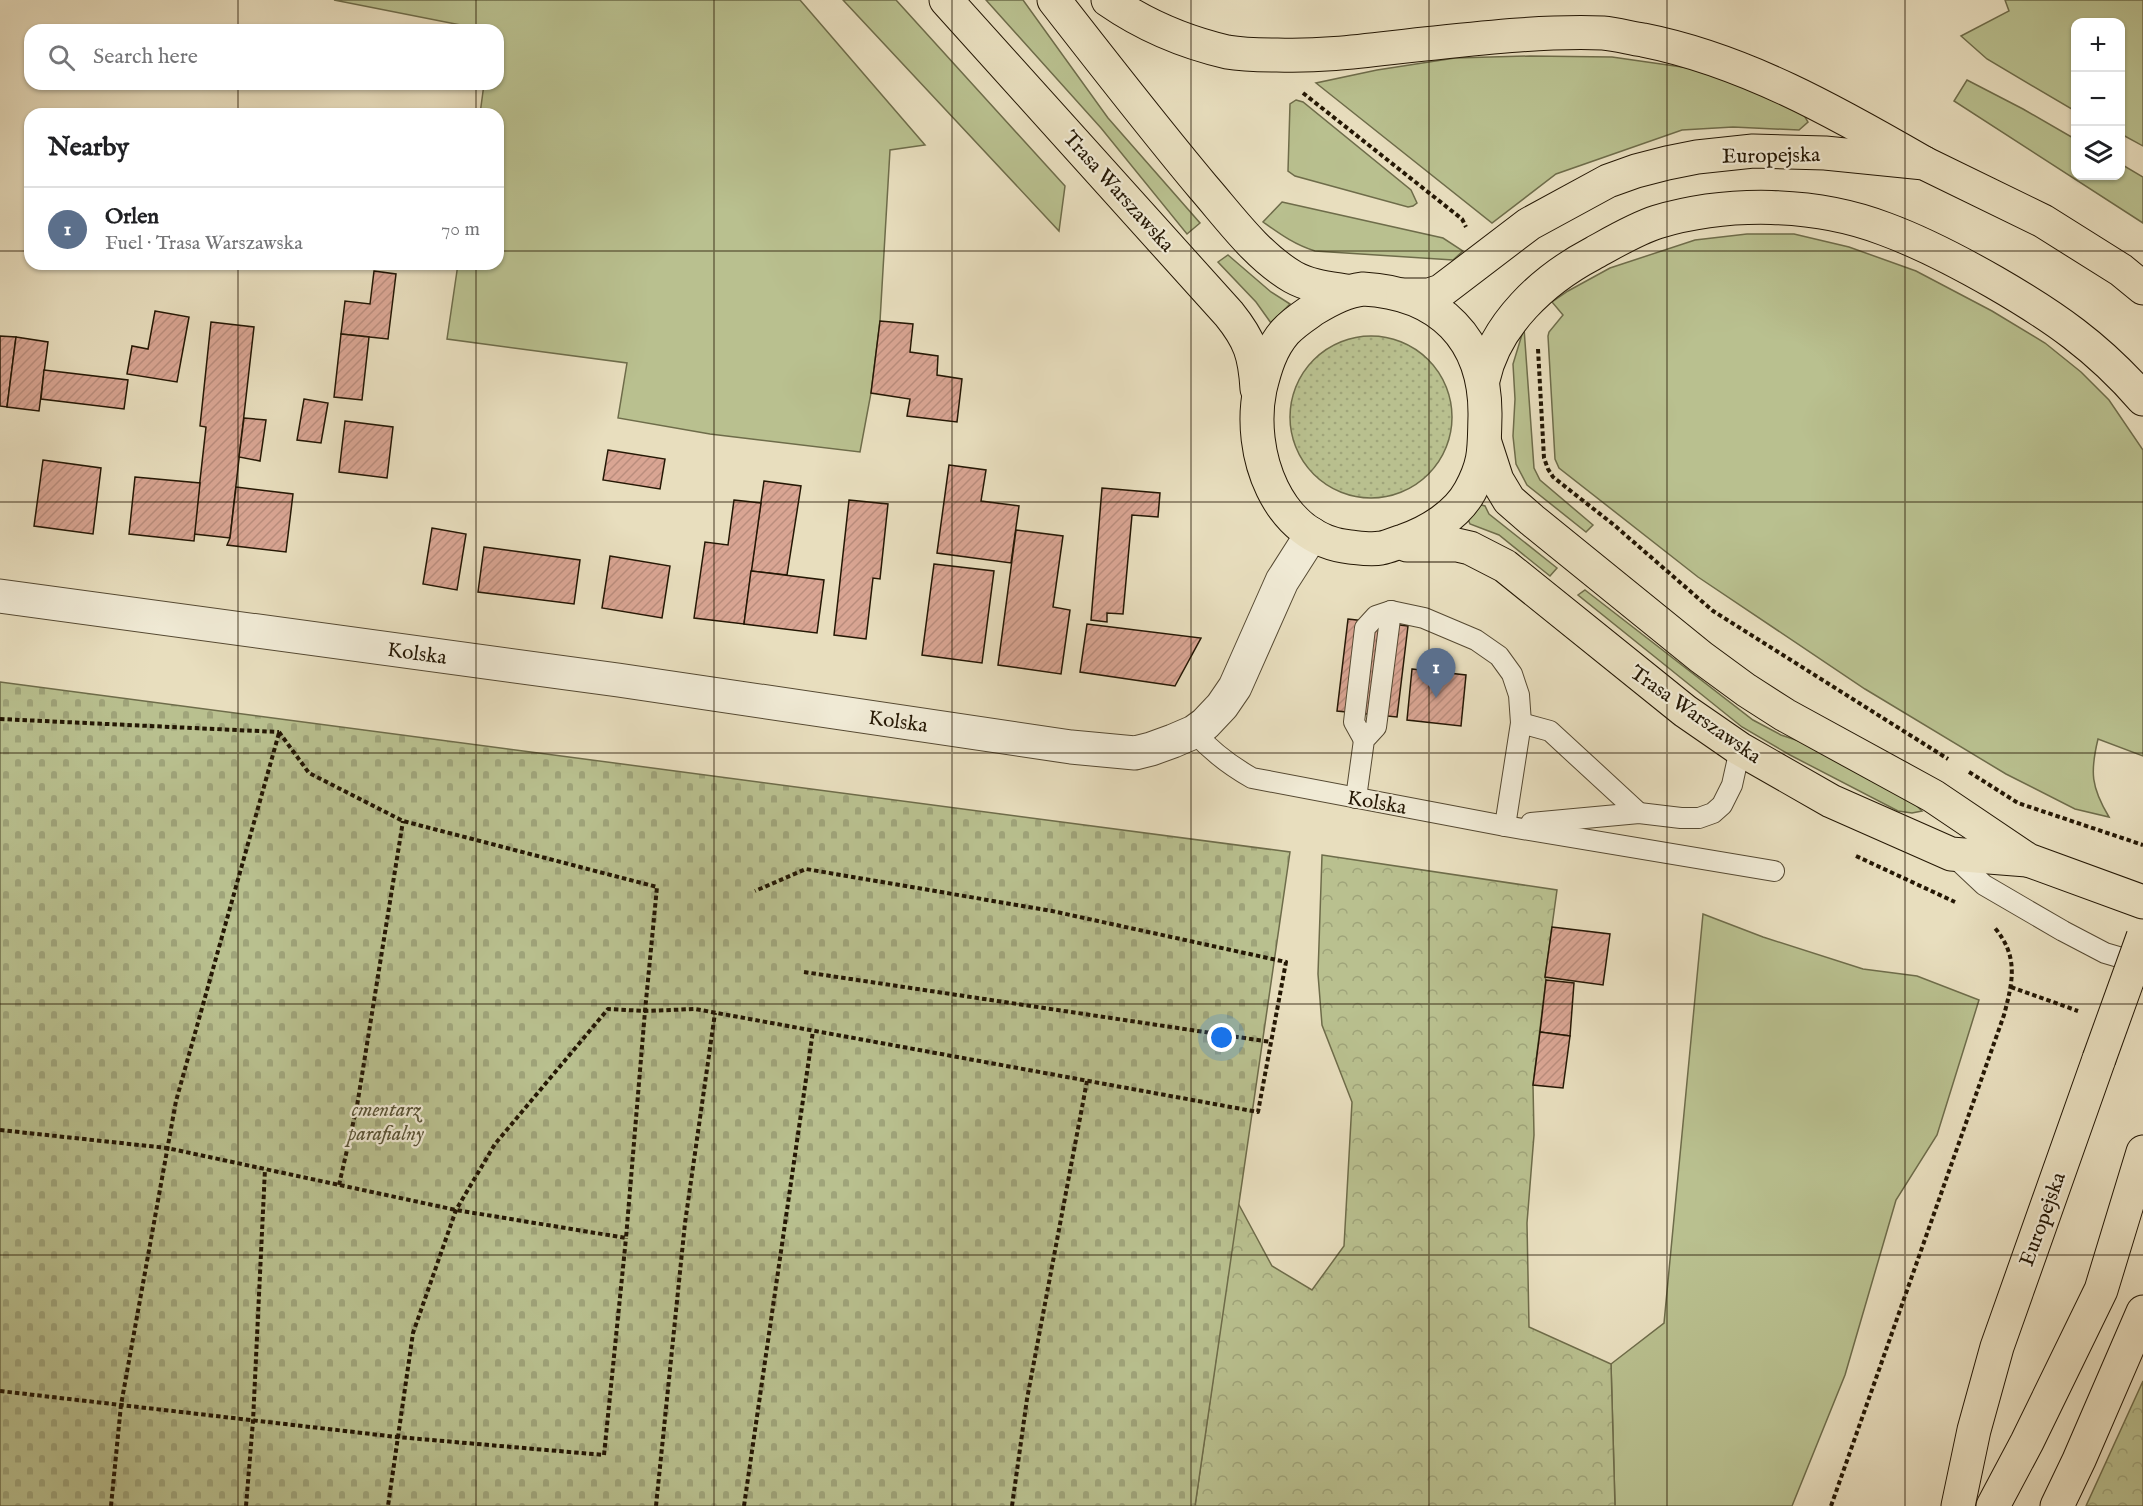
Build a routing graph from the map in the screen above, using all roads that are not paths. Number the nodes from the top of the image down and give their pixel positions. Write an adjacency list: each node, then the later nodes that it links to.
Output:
1 (946, 0): 10 (main road, Trasa Warszawska)
2 (1054, 0): 6 (main road)
3 (1108, 0): 4 (main road)
4 (1924, 163): 5 (main road, Europejska); 7 (main road, Europejska)
5 (2143, 288)
6 (1346, 291): 7 (main road); 10 (main road)
7 (1403, 295): 8 (main road)
8 (1483, 380): 9 (main road); 11 (main road)
9 (2143, 399)
10 (1258, 400): 12 (main road)
11 (1485, 443): 13 (main road); 22 (main road, Trasa Warszawska)
12 (1312, 534): 13 (main road); 16 (street)
13 (1381, 548): 17 (main road, Trasa Warszawska)
14 (0, 596): 16 (street, Kolska)
15 (1521, 723): 18 (lane); 19 (lane); 20 (lane)
16 (1194, 732): 18 (lane, Kolska)
17 (1740, 749): 19 (lane); 21 (main road, Trasa Warszawska)
18 (1356, 798): 20 (lane, Kolska)
19 (1639, 813): 20 (lane)
20 (1505, 826): 23 (lane, Kolska)
21 (1951, 854): 22 (main road, Trasa Warszawska); 26 (lane)
22 (2028, 860): 24 (main road, Trasa Warszawska)
23 (1774, 871)
24 (2143, 902)
25 (2143, 937): 29 (main road, Europejska, bridge)
26 (2143, 965)
27 (2143, 1152): 30 (main road)
28 (2143, 1312): 31 (main road)
29 (1958, 1506)
30 (1993, 1506)
31 (2057, 1506)

